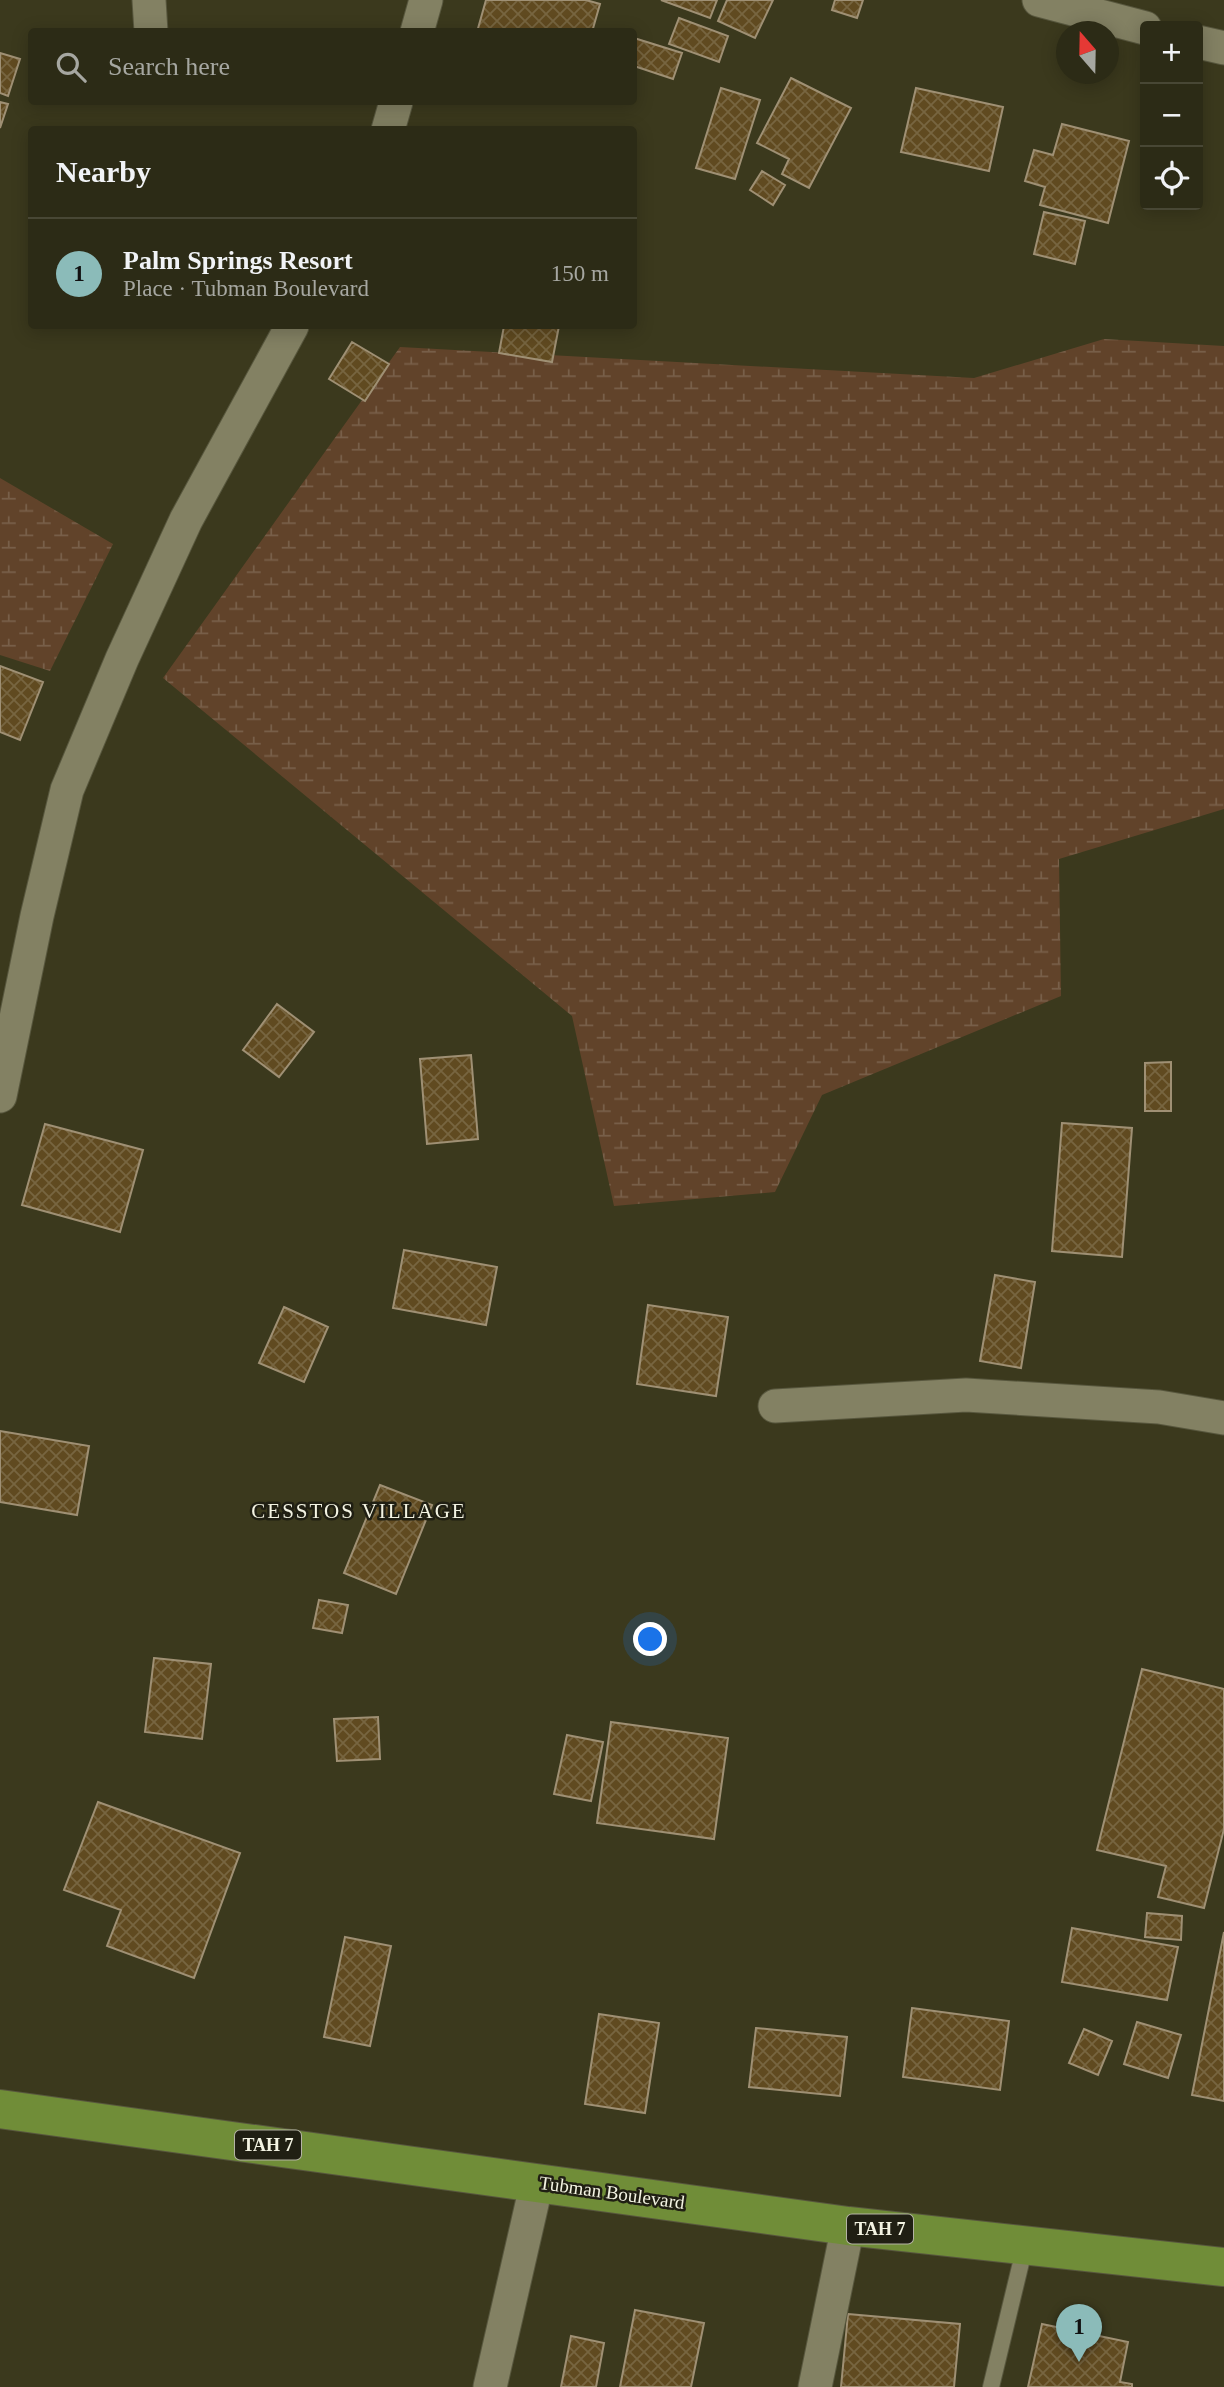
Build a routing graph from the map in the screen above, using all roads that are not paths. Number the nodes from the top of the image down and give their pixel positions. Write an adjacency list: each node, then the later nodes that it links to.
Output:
1 (149, 0): 5 (street)
2 (426, 0): 6 (street)
3 (1039, 0): 4 (street)
4 (1140, 27)
5 (151, 28)
6 (417, 28)
7 (1203, 43): 8 (street)
8 (1224, 48)
9 (395, 105): 10 (street)
10 (389, 126)
11 (290, 329): 12 (street)
12 (0, 1096)
13 (775, 1406): 14 (street)
14 (1224, 1418)
15 (0, 2109): 16 (highway, Tubman Boulevard / TAH 7)
16 (537, 2182): 17 (highway, Tubman Boulevard / TAH 7); 20 (street)
17 (848, 2226): 18 (highway, Tubman Boulevard / TAH 7); 21 (street)
18 (1025, 2246): 19 (highway, Tubman Boulevard / TAH 7); 22 (lane)
19 (1224, 2267)
20 (490, 2387)
21 (815, 2387)
22 (991, 2387)

